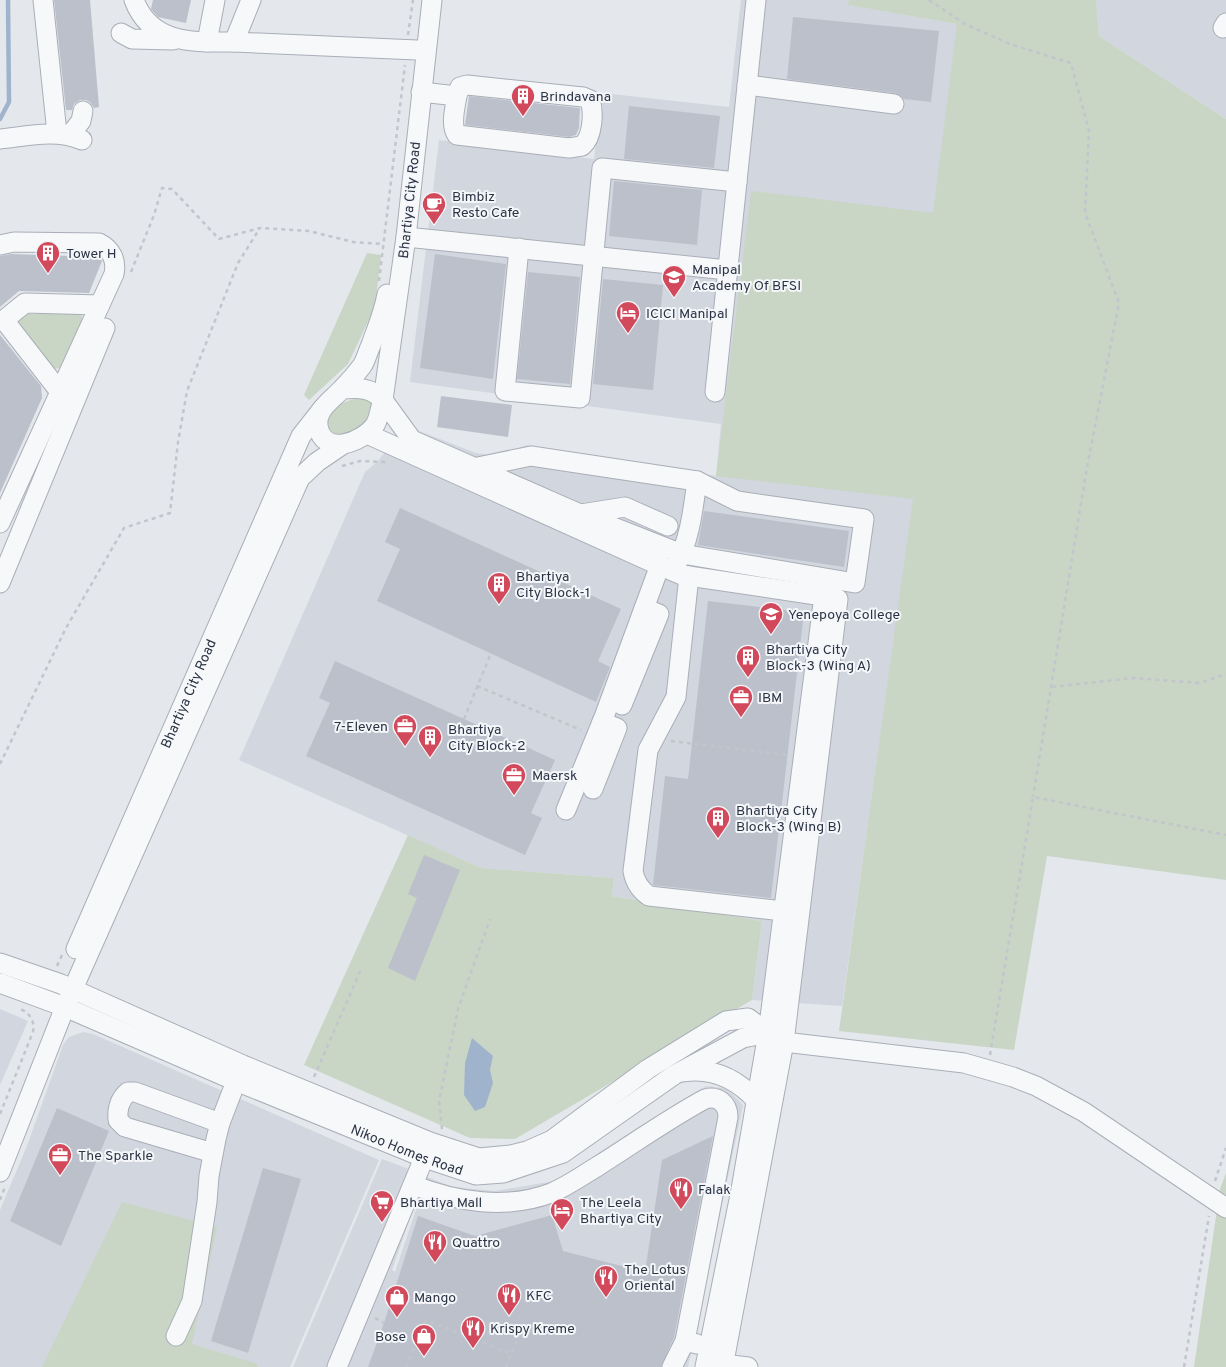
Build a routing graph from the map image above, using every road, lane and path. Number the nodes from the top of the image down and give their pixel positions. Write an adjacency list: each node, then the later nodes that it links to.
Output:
1 (43, 0): 20 (street)
2 (134, 0): 11 (street)
3 (214, 0): 12 (street)
4 (251, 0): 13 (street)
5 (413, 0): 14 (path)
6 (422, 0): 14 (street, Bhartiya City Road)
7 (432, 0): 16 (street, Bhartiya City Road)
8 (756, 0): 15 (street)
9 (929, 0): 55 (path)
10 (121, 33): 11 (street)
11 (177, 40): 12 (street)
12 (206, 42): 13 (street)
13 (234, 42): 14 (street)
14 (412, 50): 25 (path); 34 (street, Bhartiya City Road)
15 (747, 85): 18 (street); 22 (street)
16 (421, 92): 17 (street); 24 (street, Bhartiya City Road)
17 (457, 96): 17 (street)
18 (894, 104)
19 (83, 111): 20 (street)
20 (70, 136): 21 (street)
21 (0, 139)
22 (737, 182): 28 (street); 29 (street)
23 (260, 228): 25 (path); 30 (path); 61 (path)
24 (406, 237): 27 (street); 37 (street, Bhartiya City Road)
25 (383, 244): 31 (path)
26 (0, 245): 32 (street)
27 (518, 248): 28 (street); 28 (street)
28 (593, 255): 29 (street)
29 (728, 270): 36 (street)
30 (130, 274)
31 (378, 288)
32 (100, 305): 35 (street); 35 (street)
33 (105, 328): 49 (street)
34 (342, 389): 37 (street); 38 (street, Bhartiya City Road)
35 (60, 392): 46 (street)
36 (715, 392)
37 (382, 400): 39 (street, Bhartiya City Road); 43 (street)
38 (323, 408): 40 (street); 71 (street, Bhartiya City Road)
39 (367, 434): 40 (street, Bhartiya City Road); 48 (street)
40 (342, 445): 71 (street, Bhartiya City Road)
41 (388, 462): 42 (path)
42 (336, 468)
43 (473, 468): 44 (street); 45 (street)
44 (696, 482): 48 (street); 50 (street)
45 (580, 514): 47 (street); 48 (street)
46 (0, 523)
47 (668, 526)
48 (676, 566): 50 (street); 51 (street); 59 (street)
49 (0, 583)
50 (834, 592): 66 (street); 74 (street)
51 (644, 608): 56 (street); 58 (street)
52 (491, 654): 54 (path)
53 (1226, 674): 55 (path)
54 (477, 686): 57 (path); 58 (path)
55 (1052, 686): 63 (path)
56 (622, 705)
57 (464, 719)
58 (595, 727): 62 (street); 64 (street)
59 (654, 739): 60 (path); 66 (street)
60 (793, 756)
61 (0, 764)
62 (593, 789)
63 (1033, 796): 65 (path); 75 (path)
64 (566, 810)
65 (1226, 835)
66 (783, 911): 74 (street)
67 (490, 919): 82 (path)
68 (0, 963): 71 (street, Nikoo Homes Road)
69 (362, 967): 78 (path)
70 (0, 983): 72 (street, Nikoo Homes Road)
71 (66, 987): 72 (street); 76 (street, Nikoo Homes Road)
72 (59, 1006): 76 (street, Nikoo Homes Road); 83 (street); 87 (street)
73 (16, 1008): 80 (path)
74 (776, 1037): 75 (street); 77 (street, Nikoo Homes Road); 79 (street); 82 (street, Nikoo Homes Road); 95 (street)
75 (988, 1069): 93 (street)
76 (240, 1073): 81 (street); 82 (street, Nikoo Homes Road)
77 (678, 1073): 79 (street); 86 (street, Nikoo Homes Road)
78 (313, 1079)
79 (757, 1101): 95 (street)
80 (0, 1114)
81 (220, 1123): 85 (street); 85 (street)
82 (432, 1145): 88 (street, Nikoo Homes Road); 90 (street)
83 (0, 1148)
84 (1226, 1148): 91 (path)
85 (213, 1154): 99 (street)
86 (555, 1156): 88 (street, Nikoo Homes Road); 89 (street)
87 (0, 1172)
88 (472, 1173): 92 (street)
89 (573, 1182): 92 (street); 94 (street)
90 (413, 1186): 92 (street); 104 (street)
91 (1214, 1188)
92 (469, 1200)
93 (1218, 1212): 110 (path)
94 (701, 1254): 95 (street); 100 (street)
95 (730, 1269): 101 (street); 103 (street)
96 (369, 1315): 97 (path)
97 (384, 1323)
98 (524, 1323): 102 (path)
99 (176, 1336)
100 (685, 1342): 101 (street); 107 (street)
101 (709, 1346): 108 (street)
102 (511, 1354): 105 (path); 106 (path)
103 (723, 1366): 109 (street)
104 (337, 1367)
105 (406, 1367)
106 (506, 1367)
107 (672, 1367)
108 (705, 1367)
109 (748, 1367)
110 (1184, 1367)

